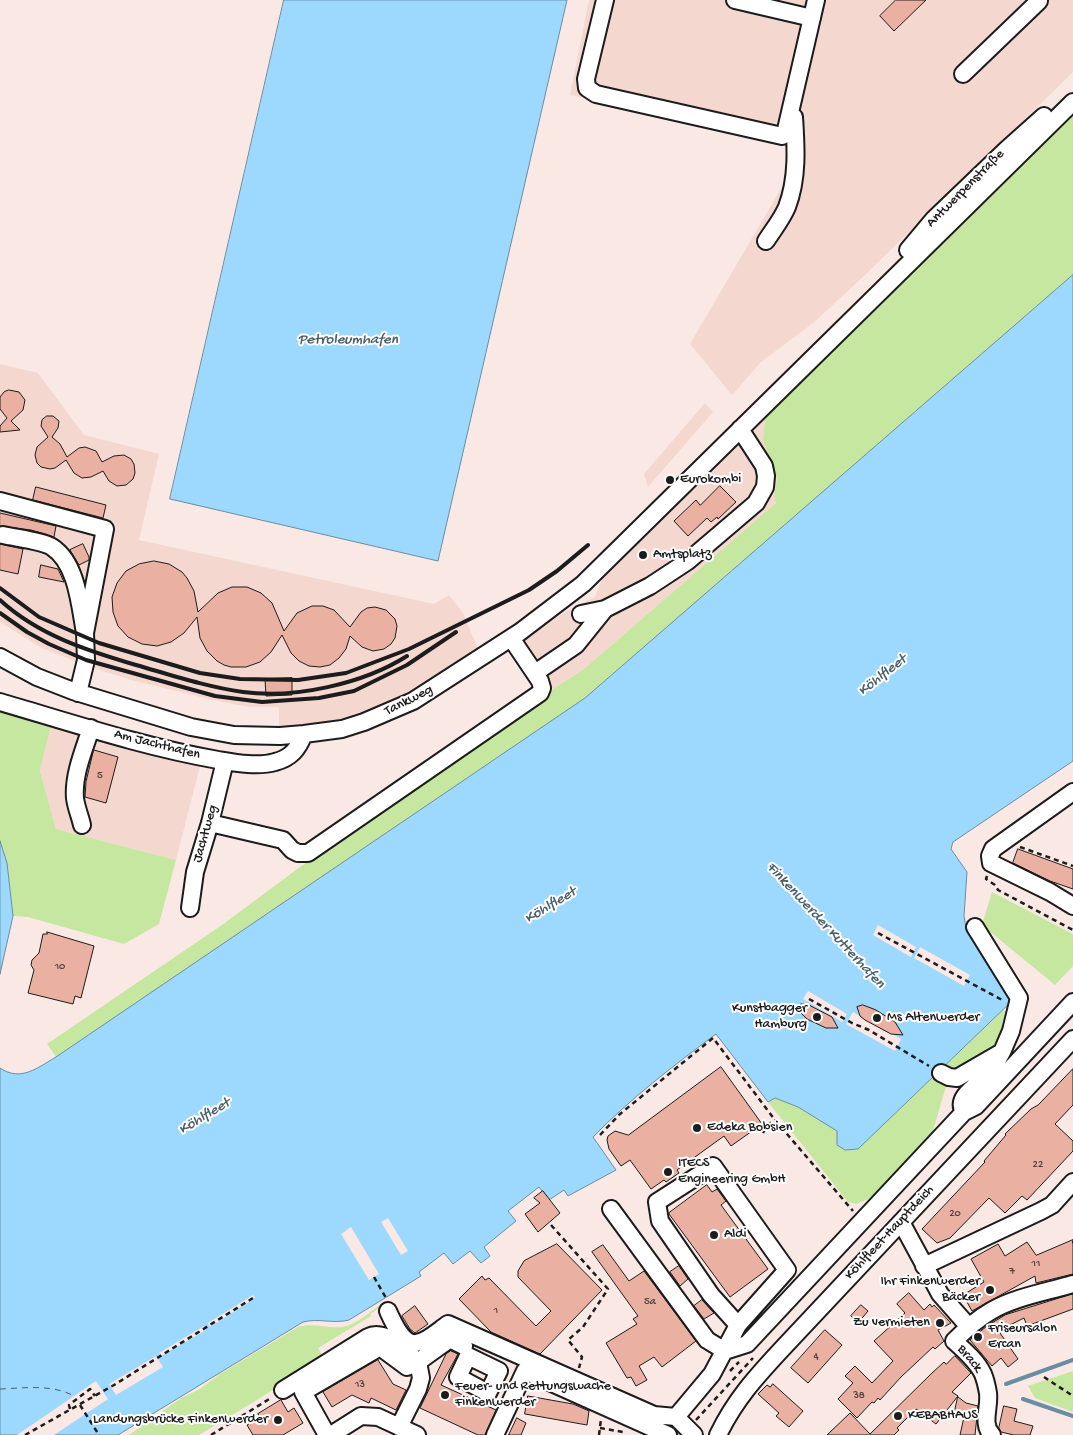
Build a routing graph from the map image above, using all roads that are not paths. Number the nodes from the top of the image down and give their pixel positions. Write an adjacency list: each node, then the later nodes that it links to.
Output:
1 (605, 0): 8 (street)
2 (735, 0): 5 (street)
3 (816, 0): 5 (street)
4 (1039, 1): 6 (street)
5 (812, 18): 8 (street)
6 (963, 74)
7 (1073, 93): 11 (street, Antwerpenstraße)
8 (794, 101): 10 (street)
9 (1073, 102): 11 (street, Antwerpenstraße)
10 (766, 241)
11 (872, 298): 12 (street, Antwerpenstraße)
12 (740, 429): 15 (street); 18 (street, Tankweg)
13 (0, 501): 17 (street)
14 (3, 534): 17 (street)
15 (605, 609): 16 (street); 20 (street)
16 (581, 614)
17 (85, 633): 21 (street)
18 (511, 638): 20 (street); 24 (street, Tankweg)
19 (0, 657): 21 (street, Tankweg)
20 (535, 673): 27 (street)
21 (78, 693): 24 (street, Tankweg)
22 (0, 702): 23 (street, Am Jachthafen)
23 (91, 728): 25 (street, Am Jachthafen); 28 (street)
24 (304, 734): 25 (street, Am Jachthafen)
25 (225, 761): 27 (street, Jachtweg)
26 (1073, 792): 29 (street)
27 (210, 823): 30 (street, Jachtweg)
28 (82, 825)
29 (1073, 906)
30 (190, 908)
31 (976, 927): 34 (street)
32 (1073, 1002): 36 (street)
33 (1073, 1039): 39 (street, Köhlfleet-Hauptdeich)
34 (1002, 1052): 35 (street); 36 (street)
35 (941, 1073)
36 (964, 1112): 46 (street)
37 (1073, 1182): 40 (street)
38 (610, 1209): 46 (street)
39 (900, 1222): 40 (street); 59 (street, Köhlfleet-Hauptdeich)
40 (924, 1266): 44 (street)
41 (1073, 1284): 44 (street)
42 (388, 1306): 51 (street)
43 (738, 1325): 43 (street); 46 (street)
44 (969, 1327): 60 (street, Brack)
45 (464, 1346): 47 (street)
46 (725, 1351): 51 (street)
47 (418, 1362): 49 (street); 52 (street); 54 (street)
48 (492, 1384): 50 (street)
49 (283, 1390)
50 (515, 1395): 57 (street); 58 (street)
51 (676, 1417): 53 (street)
52 (399, 1427): 55 (street); 56 (street)
53 (691, 1432)
54 (327, 1435)
55 (331, 1435)
56 (417, 1435)
57 (495, 1435)
58 (668, 1435)
59 (718, 1435)
60 (992, 1435)

